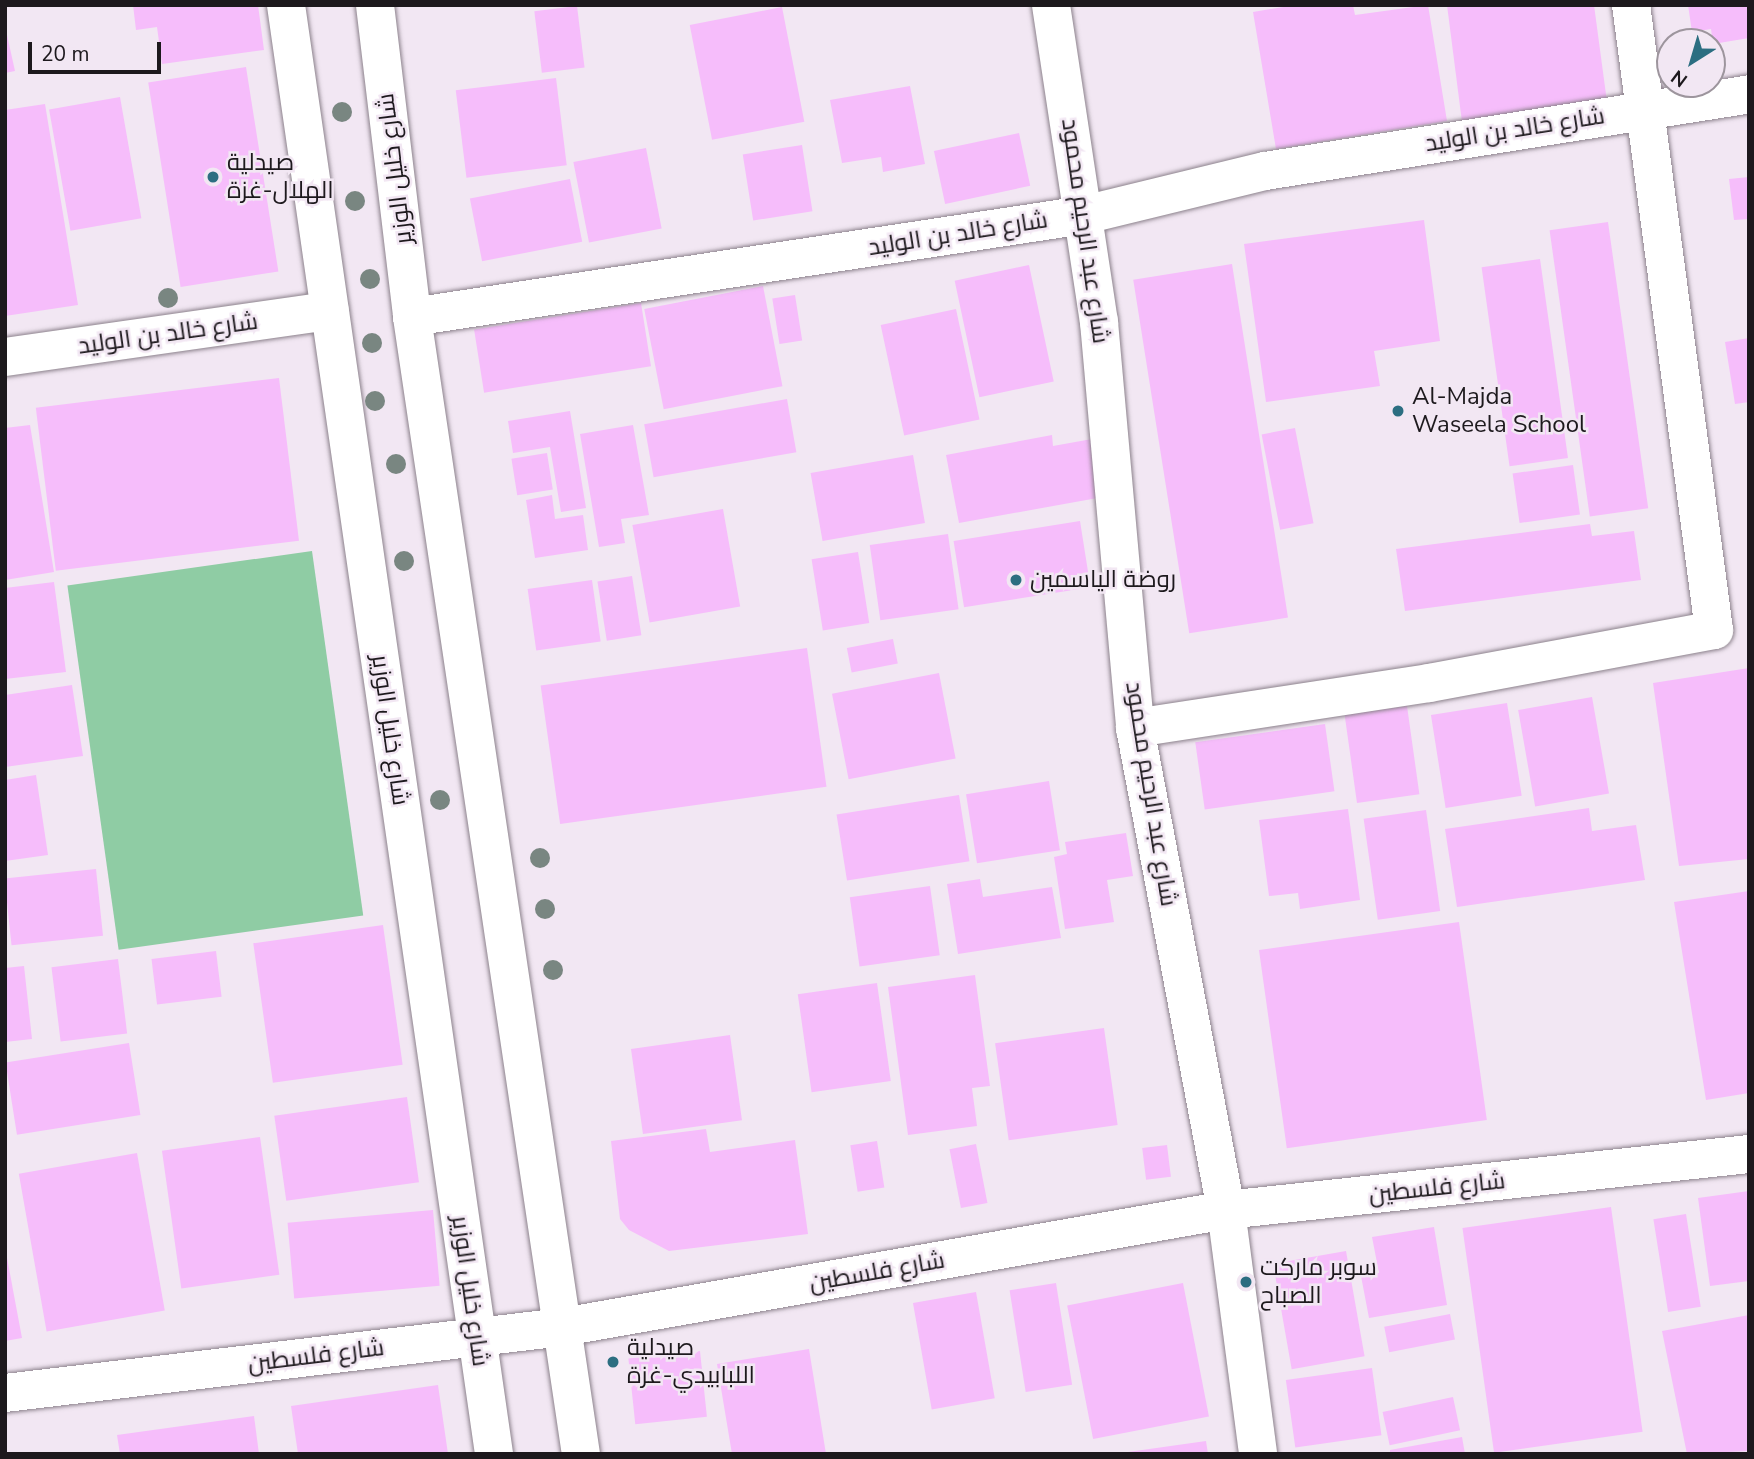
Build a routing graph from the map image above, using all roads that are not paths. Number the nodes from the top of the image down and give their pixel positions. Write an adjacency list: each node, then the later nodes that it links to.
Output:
1 (286, 5): 8 (street, شارع خليل الوزير)
2 (376, 5): 9 (street, شارع خليل الوزير)
3 (1051, 5): 7 (street, شارع عبد الرحيم محمود)
4 (1632, 5): 6 (street)
5 (1749, 94): 6 (street, شارع خالد بن الوليد)
6 (1645, 108): 7 (street, شارع خالد بن الوليد); 11 (street)
7 (1084, 215): 9 (street, شارع خالد بن الوليد); 11 (street, شارع عبد الرحيم محمود)
8 (330, 312): 10 (street, شارع خالد بن الوليد); 15 (street, شارع خليل الوزير)
9 (412, 317): 14 (street, شارع خليل الوزير)
10 (5, 357)
11 (1135, 728): 13 (street, شارع عبد الرحيم محمود)
12 (1749, 1154): 13 (street, شارع فلسطين)
13 (1226, 1210): 14 (street, شارع فلسطين); 19 (street, شارع عبد الرحيم محمود)
14 (563, 1327): 15 (street, شارع فلسطين); 18 (street, شارع خليل الوزير)
15 (477, 1338): 16 (street, شارع فلسطين); 17 (street, شارع خليل الوزير)
16 (5, 1393)
17 (494, 1454)
18 (581, 1454)
19 (1258, 1454)

